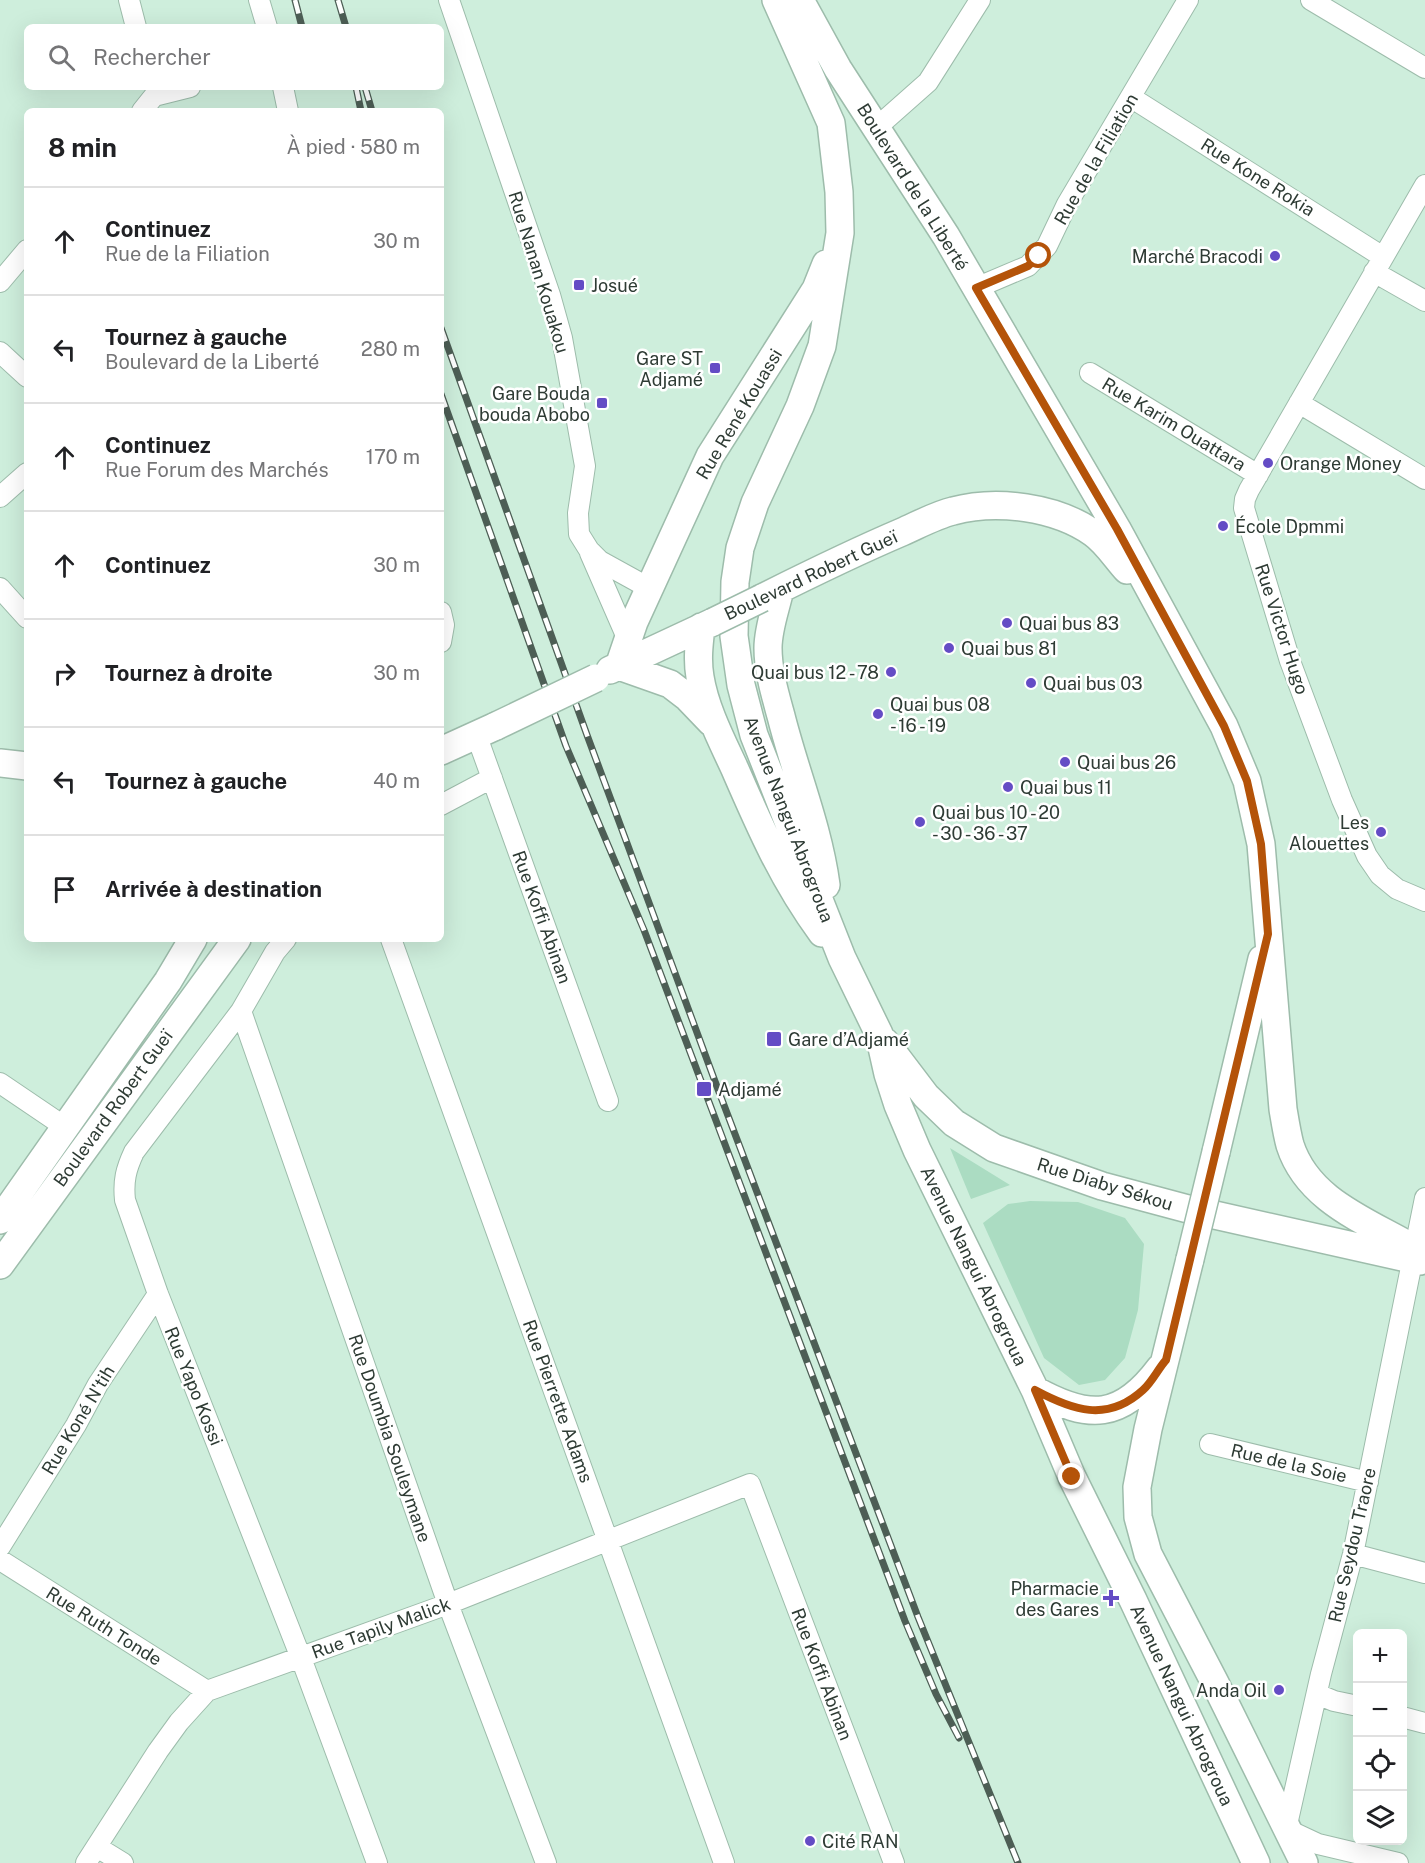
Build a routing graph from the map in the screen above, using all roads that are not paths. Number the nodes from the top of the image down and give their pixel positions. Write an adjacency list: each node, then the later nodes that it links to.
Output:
1 (129, 0): 9 (street)
2 (259, 0): 10 (street)
3 (449, 0): 33 (street, Rue Nanan Kouakou)
4 (776, 0): 19 (main road, Avenue Nangui Abrogroua)
5 (800, 0): 17 (main road, Boulevard de la Liberté)
6 (980, 0): 17 (street)
7 (1188, 0): 15 (street, Rue de la Filiation)
8 (1311, 0): 11 (street)
9 (135, 24)
10 (266, 24)
11 (1425, 68)
12 (179, 90): 14 (street)
13 (284, 90): 16 (street)
14 (149, 98)
15 (1132, 98): 21 (street, Rue Kone Rokia); 23 (street, Rue de la Filiation)
16 (287, 108)
17 (876, 128): 23 (main road, Boulevard de la Liberté)
18 (1425, 185): 21 (street, Rue Victor Hugo)
19 (840, 232): 36 (main road, Rue René Kouassi); 50 (main road, Avenue Nangui Abrogroua)
20 (24, 254): 22 (street)
21 (1379, 265): 24 (street, Rue Kone Rokia); 28 (street, Rue Victor Hugo)
22 (0, 282)
23 (976, 288): 37 (main road, Boulevard de la Liberté)
24 (1425, 301)
25 (1, 356): 27 (street)
26 (1090, 373): 30 (street, Rue Karim Ouattara)
27 (24, 375)
28 (1299, 403): 30 (street, Rue Victor Hugo); 31 (street)
29 (24, 475): 32 (street)
30 (1258, 475): 49 (street, Rue Victor Hugo)
31 (1425, 479)
32 (0, 497)
33 (589, 550): 36 (street); 40 (street, Rue Nanan Kouakou)
34 (787, 586): 37 (main road, Boulevard Robert Gueï); 39 (main road, Boulevard Robert Gueï, bridge); 50 (main road)
35 (0, 588): 38 (street)
36 (649, 588): 40 (main road, Rue René Kouassi)
37 (1165, 614): 51 (main road, Boulevard de la Liberté)
38 (24, 615)
39 (707, 625): 41 (main road, Boulevard Robert Gueï); 42 (main road)
40 (628, 640): 41 (main road, Rue René Kouassi)
41 (608, 672): 42 (main road); 43 (main road, Boulevard Robert Gueï, bridge)
42 (716, 728): 56 (main road, Avenue Nangui Abrogroua)
43 (486, 730): 44 (main road, Boulevard Robert Gueï); 47 (street, Rue Koffi Abinan)
44 (444, 744)
45 (0, 762): 46 (main road)
46 (24, 766)
47 (492, 778): 48 (street); 60 (street, Rue Koffi Abinan)
48 (444, 803)
49 (1425, 901)
50 (833, 932): 56 (main road, Avenue Nangui Abrogroua)
51 (1268, 934): 64 (main road, Boulevard de la Liberté); 67 (main road, Avenue Nangui Abrogroua, bridge)
52 (191, 942): 61 (main road, Boulevard Robert Gueï)
53 (284, 942): 57 (street, Rue Yapo Kossi)
54 (392, 942): 72 (street, Rue Pierrette Adams)
55 (231, 943): 65 (main road, Boulevard Robert Gueï)
56 (842, 958): 58 (main road, Avenue Nangui Abrogroua)
57 (241, 1011): 66 (street, Rue Yapo Kossi); 77 (street, Rue Doumbia Souleymane)
58 (879, 1034): 64 (main road, Rue Diaby Sékou); 68 (main road, Avenue Nangui Abrogroua)
59 (0, 1083): 61 (street)
60 (608, 1101)
61 (65, 1127): 63 (main road, Boulevard Robert Gueï)
62 (1425, 1198): 64 (street, Rue Seydou Traore)
63 (0, 1220)
64 (1419, 1255): 70 (street, Rue Seydou Traore)
65 (0, 1265)
66 (158, 1294): 73 (street, Rue Koné N'tih); 78 (street, Rue Yapo Kossi)
67 (1166, 1360): 68 (main road); 84 (main road, Avenue Nangui Abrogroua)
68 (1035, 1390): 91 (main road, Avenue Nangui Abrogroua)
69 (1210, 1444): 70 (street, Rue de la Soie)
70 (1368, 1482): 74 (street, Rue Seydou Traore)
71 (750, 1484): 72 (street, Rue Tapily Malick); 90 (street, Rue Koffi Abinan)
72 (608, 1540): 77 (street, Rue Tapily Malick); 89 (street, Rue Pierrette Adams)
73 (0, 1547)
74 (1353, 1554): 76 (street); 80 (street, Rue Seydou Traore)
75 (0, 1560): 79 (street, Rue Ruth Tonde)
76 (1425, 1573)
77 (448, 1604): 78 (street, Rue Tapily Malick); 88 (street, Rue Doumbia Souleymane)
78 (302, 1658): 79 (street, Rue Tapily Malick); 87 (street, Rue Yapo Kossi)
79 (207, 1691): 85 (street, Rue Tapily Malick)
80 (1317, 1694): 81 (street); 84 (street, Rue Seydou Traore)
81 (1353, 1705)
82 (1407, 1718): 83 (street)
83 (1425, 1723)
84 (1286, 1829): 92 (main road, Avenue Nangui Abrogroua); 93 (street)
85 (91, 1855): 86 (street)
86 (123, 1863)
87 (377, 1863)
88 (546, 1863)
89 (724, 1863)
90 (894, 1863)
91 (1256, 1863)
92 (1304, 1863)
93 (1398, 1863)

